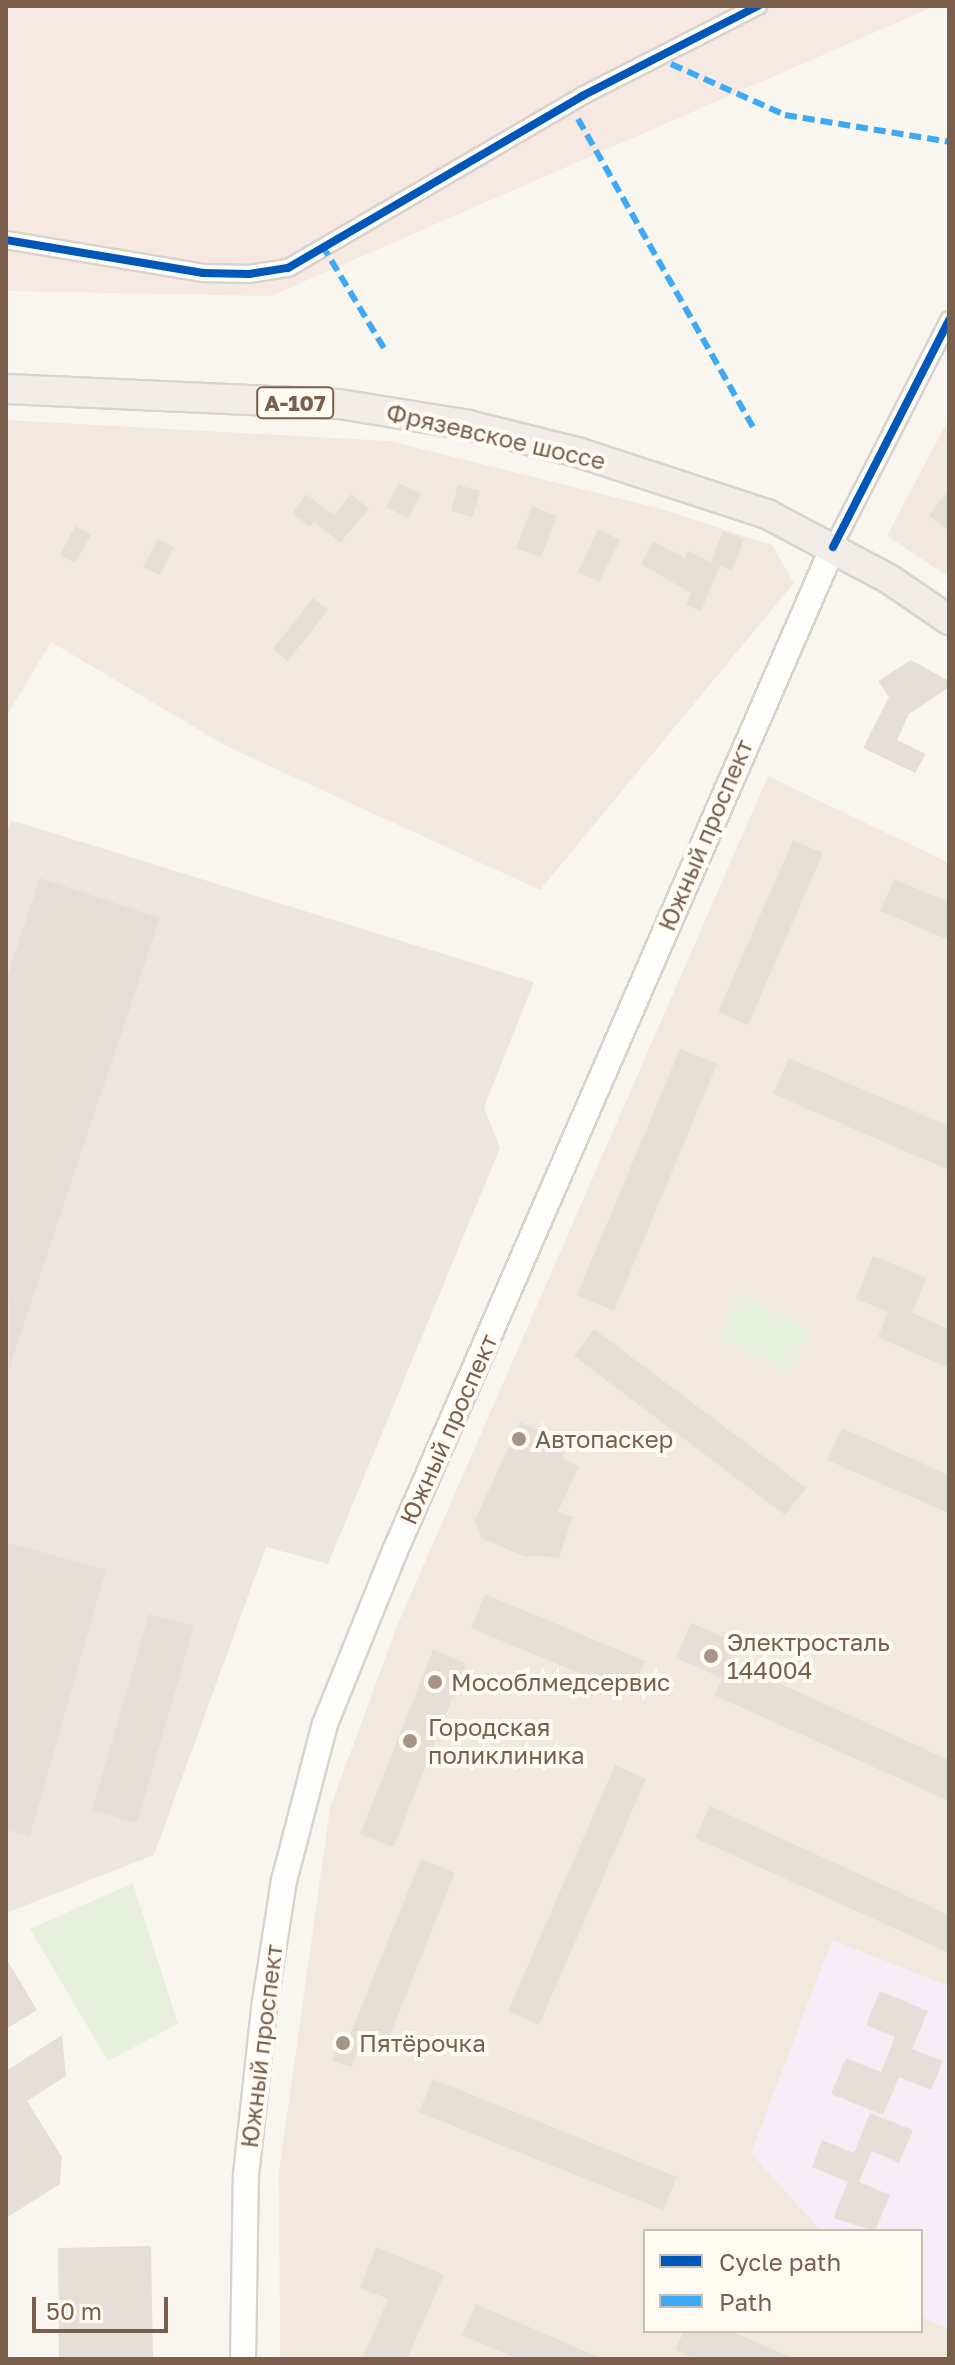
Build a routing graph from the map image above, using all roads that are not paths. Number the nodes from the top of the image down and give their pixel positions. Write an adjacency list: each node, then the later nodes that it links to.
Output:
1 (758, 6): 2 (street)
2 (6, 240)
3 (949, 320): 5 (street)
4 (6, 389): 5 (highway, Фрязевское шоссе / А-107)
5 (833, 547): 6 (highway, Фрязевское шоссе / А-107); 7 (main road, Южный проспект)
6 (949, 620)
7 (243, 2359)

